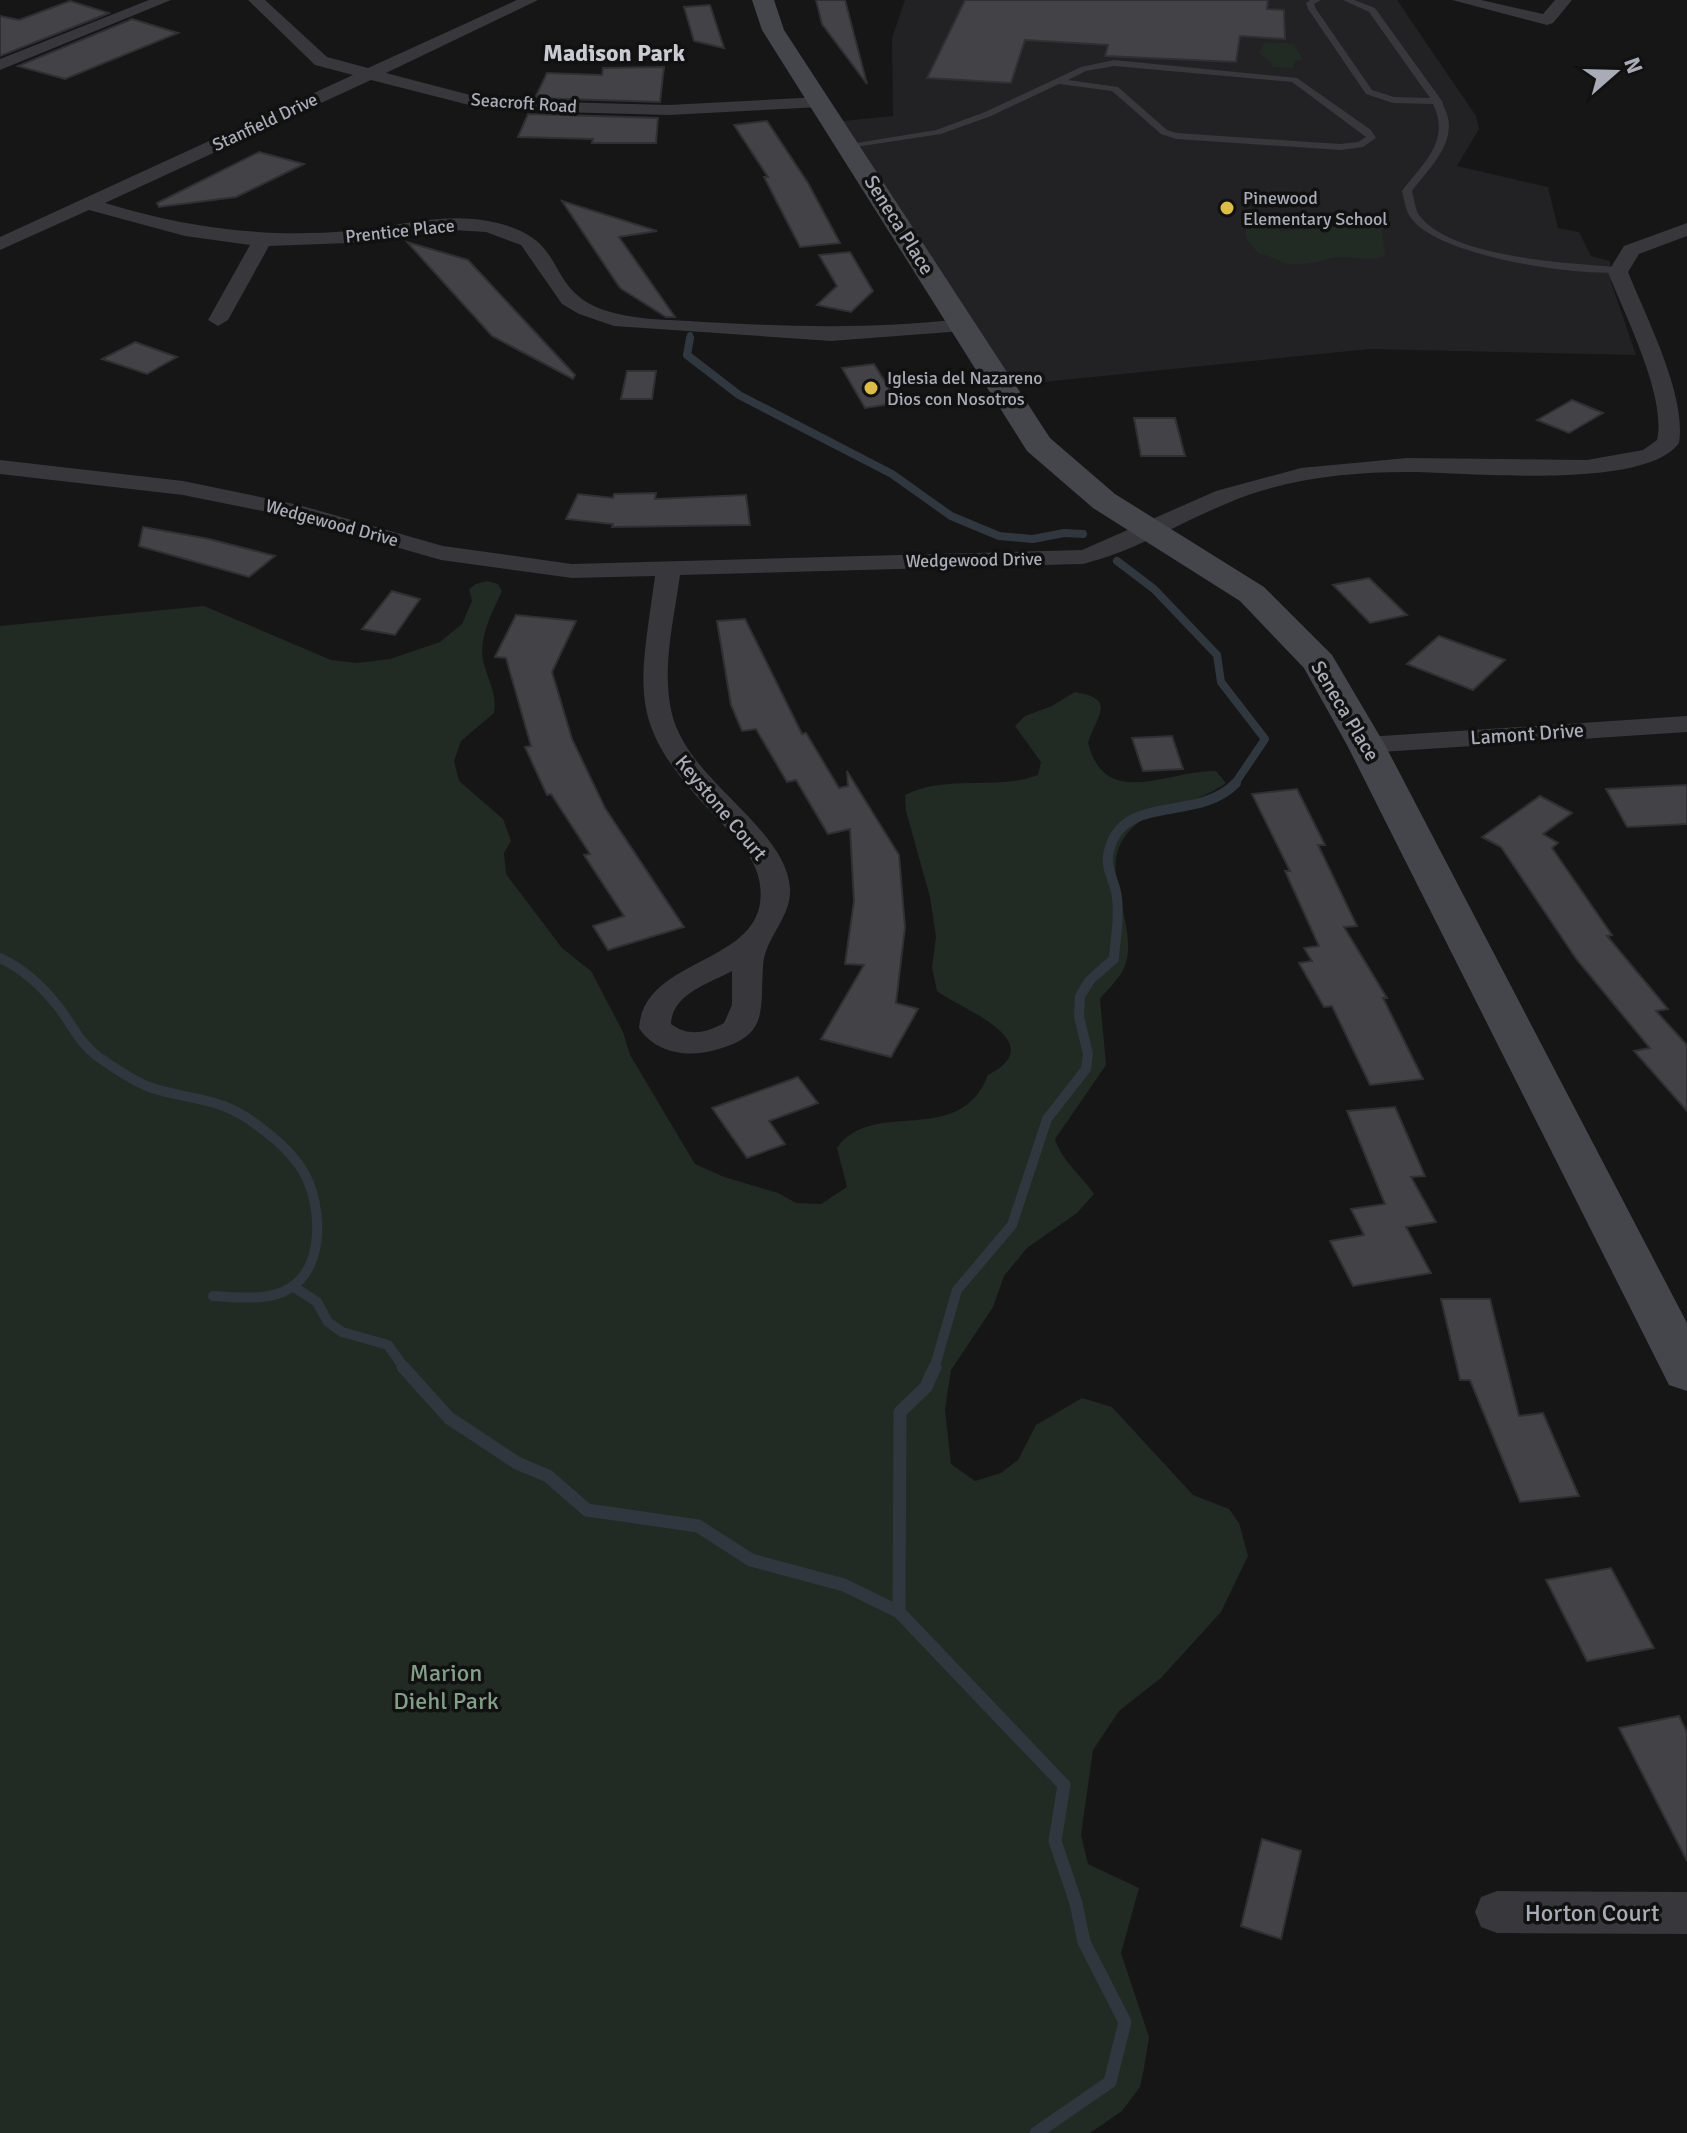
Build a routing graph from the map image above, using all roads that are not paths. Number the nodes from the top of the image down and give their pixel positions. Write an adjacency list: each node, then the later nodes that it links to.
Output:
1 (163, 0): 9 (street)
2 (256, 0): 10 (street, Seacroft Road)
3 (530, 0): 10 (street, Stanfield Drive)
4 (763, 0): 13 (street, Seneca Place)
5 (1347, 0): 12 (lane)
6 (1460, 0): 7 (street)
7 (1564, 0)
8 (1312, 1): 12 (lane)
9 (0, 65)
10 (366, 75): 13 (street, Seacroft Road); 15 (street, Stanfield Drive)
11 (1058, 81): 11 (lane); 14 (lane)
12 (1438, 101): 19 (lane)
13 (821, 102): 14 (street, Seneca Place)
14 (849, 145): 21 (street, Seneca Place)
15 (88, 204): 17 (street, Prentice Place); 18 (street, Stanfield Drive)
16 (1687, 229): 19 (street)
17 (262, 241): 20 (street); 21 (street, Prentice Place)
18 (0, 244)
19 (1619, 270): 23 (street, Wedgewood Drive)
20 (218, 320)
21 (963, 325): 23 (street, Seneca Place)
22 (0, 467): 24 (street, Wedgewood Drive)
23 (1150, 529): 24 (street, Wedgewood Drive); 26 (street, Seneca Place)
24 (668, 571): 27 (street, Keystone Court)
25 (1687, 724): 26 (street, Lamont Drive)
26 (1366, 745): 28 (street, Seneca Place)
27 (753, 946)
28 (1687, 1371)
29 (1497, 1912): 30 (street, Horton Court)
30 (1687, 1913)

